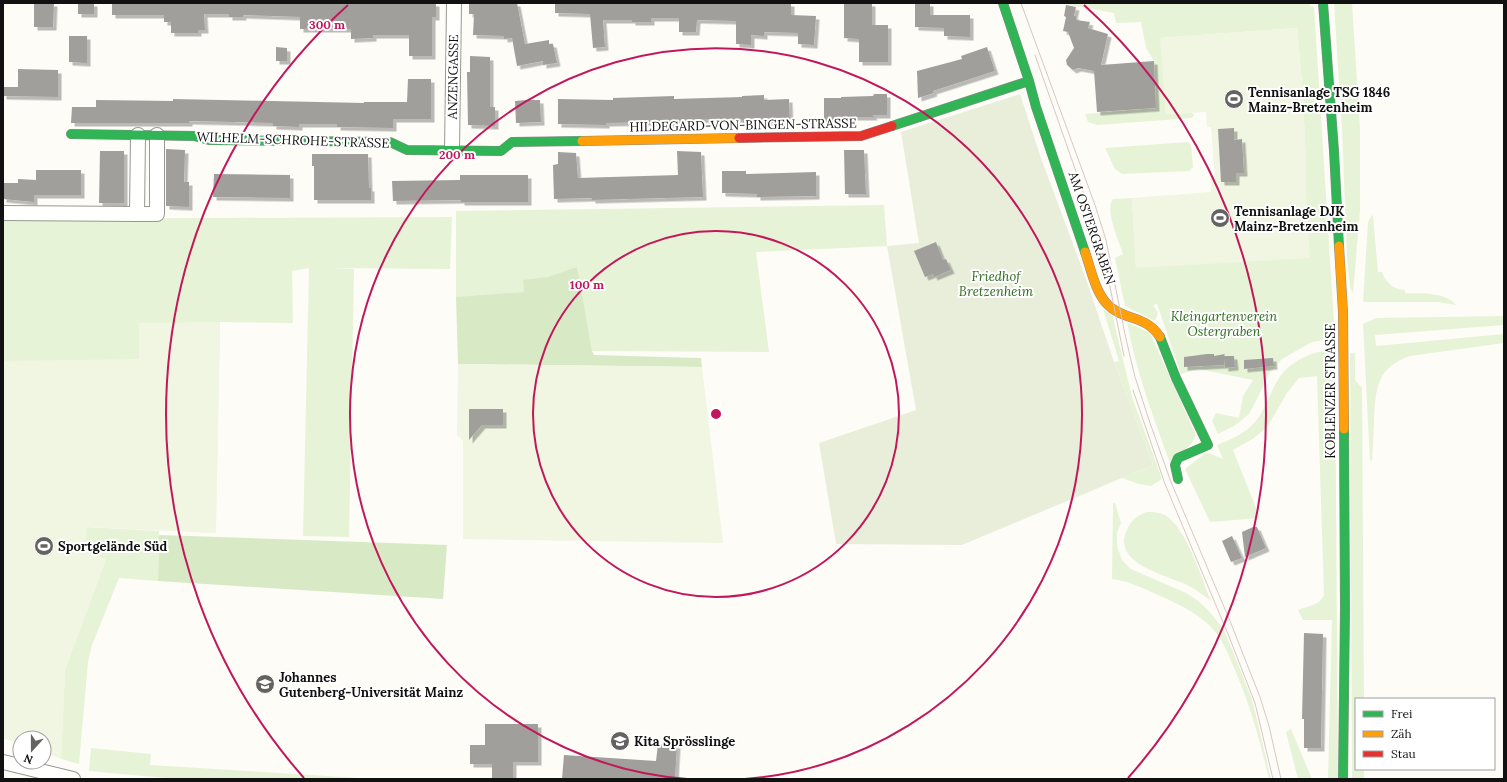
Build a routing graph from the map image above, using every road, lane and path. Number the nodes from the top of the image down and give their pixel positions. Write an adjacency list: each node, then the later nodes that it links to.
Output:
1 (454, 3): 8 (street, ANZENGASSE)
2 (1003, 3): 4 (street, AM OSTERGRABEN)
3 (1323, 3): 14 (street, KOBLENZER STRASSE)
4 (1029, 81): 8 (street, HILDEGARD-VON-BINGEN-STRASSE); 11 (street, AM OSTERGRABEN)
5 (71, 134): 7 (street, WILHELM-SCHROHE-STRASSE)
6 (157, 134): 7 (street, WILHELM-SCHROHE-STRASSE); 8 (street, WILHELM-SCHROHE-STRASSE); 10 (street)
7 (138, 135): 10 (street)
8 (452, 152)
9 (3, 213): 10 (street)
10 (137, 214)
11 (1178, 479)
12 (3, 762): 13 (street)
13 (73, 779)
14 (1343, 779)

